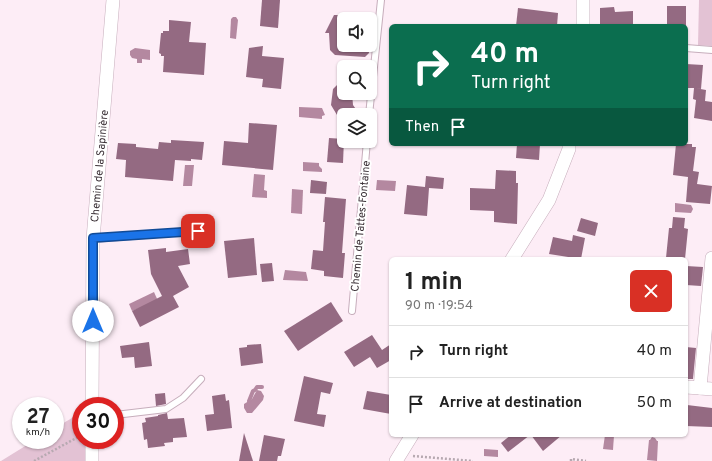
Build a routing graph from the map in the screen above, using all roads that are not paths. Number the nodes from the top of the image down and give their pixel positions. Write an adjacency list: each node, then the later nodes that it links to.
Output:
1 (113, 0): 11 (street, Chemin de la Sapinière)
2 (381, 0): 7 (lane)
3 (583, 0): 4 (street)
4 (583, 24)
5 (688, 48): 6 (lane)
6 (712, 50)
7 (370, 108)
8 (569, 146): 12 (street)
9 (366, 148): 14 (lane, Chemin de Tattes-Fontaine)
10 (198, 231): 11 (lane)
11 (93, 238): 18 (street, Chemin de la Sapinière)
12 (513, 257)
13 (712, 258): 17 (street)
14 (352, 311)
15 (201, 379): 19 (lane)
16 (688, 387): 17 (street)
17 (706, 388)
18 (92, 397)
19 (124, 414)
20 (411, 437): 22 (street)
21 (89, 449): 23 (street)
22 (398, 458)
23 (92, 461)

